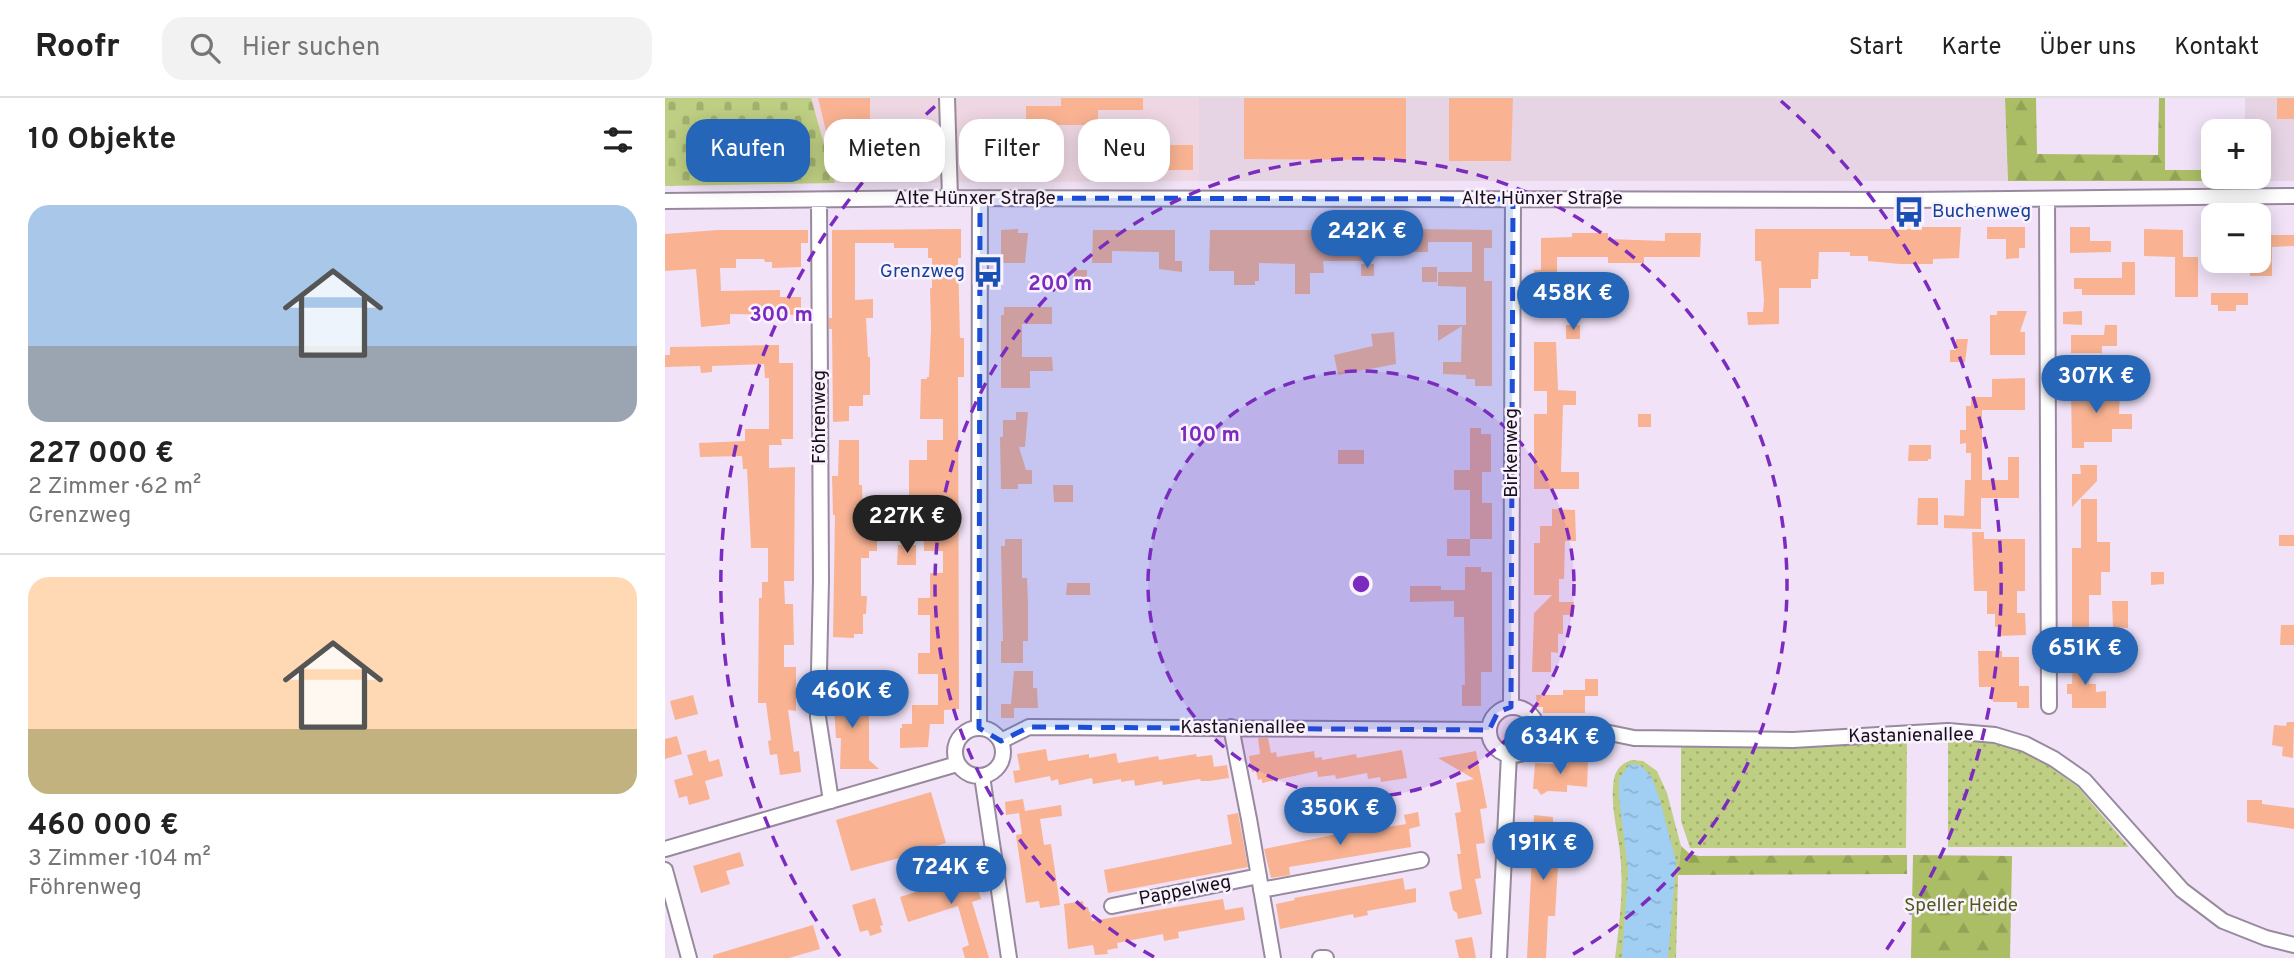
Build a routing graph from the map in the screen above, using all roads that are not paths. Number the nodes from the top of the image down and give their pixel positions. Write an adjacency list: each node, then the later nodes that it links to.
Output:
1 (947, 98): 3 (street)
2 (2294, 196): 6 (street, Alte Hünxer Straße)
3 (950, 198): 4 (street, Alte Hünxer Straße); 7 (street, Alte Hünxer Straße)
4 (980, 198): 5 (street, Alte Hünxer Straße); 12 (street)
5 (1513, 199): 6 (street, Alte Hünxer Straße); 10 (street, Birkenweg)
6 (2047, 199): 9 (street)
7 (819, 200): 8 (street, Alte Hünxer Straße); 19 (street, Föhrenweg)
8 (665, 201)
9 (2049, 706)
10 (1511, 707): 13 (street); 14 (street)
11 (1231, 727): 13 (street, Kastanienallee); 15 (street, Kastanienallee); 23 (street, Pappelweg)
12 (979, 728): 15 (street); 17 (street)
13 (1489, 730): 16 (street)
14 (1537, 731): 16 (street); 25 (street, Kastanienallee)
15 (1000, 741): 18 (street)
16 (1509, 754): 31 (street)
17 (957, 764): 18 (street); 19 (street)
18 (982, 776): 27 (street)
19 (831, 801): 20 (street)
20 (665, 849)
21 (1421, 860): 23 (street, Pappelweg)
22 (665, 870): 26 (street)
23 (1260, 883): 24 (street, Pappelweg); 28 (street, Pappelweg)
24 (1112, 906)
25 (2294, 944)
26 (689, 958)
27 (1009, 958)
28 (1273, 958)
29 (1320, 958): 30 (street)
30 (1326, 958)
31 (1499, 958)

